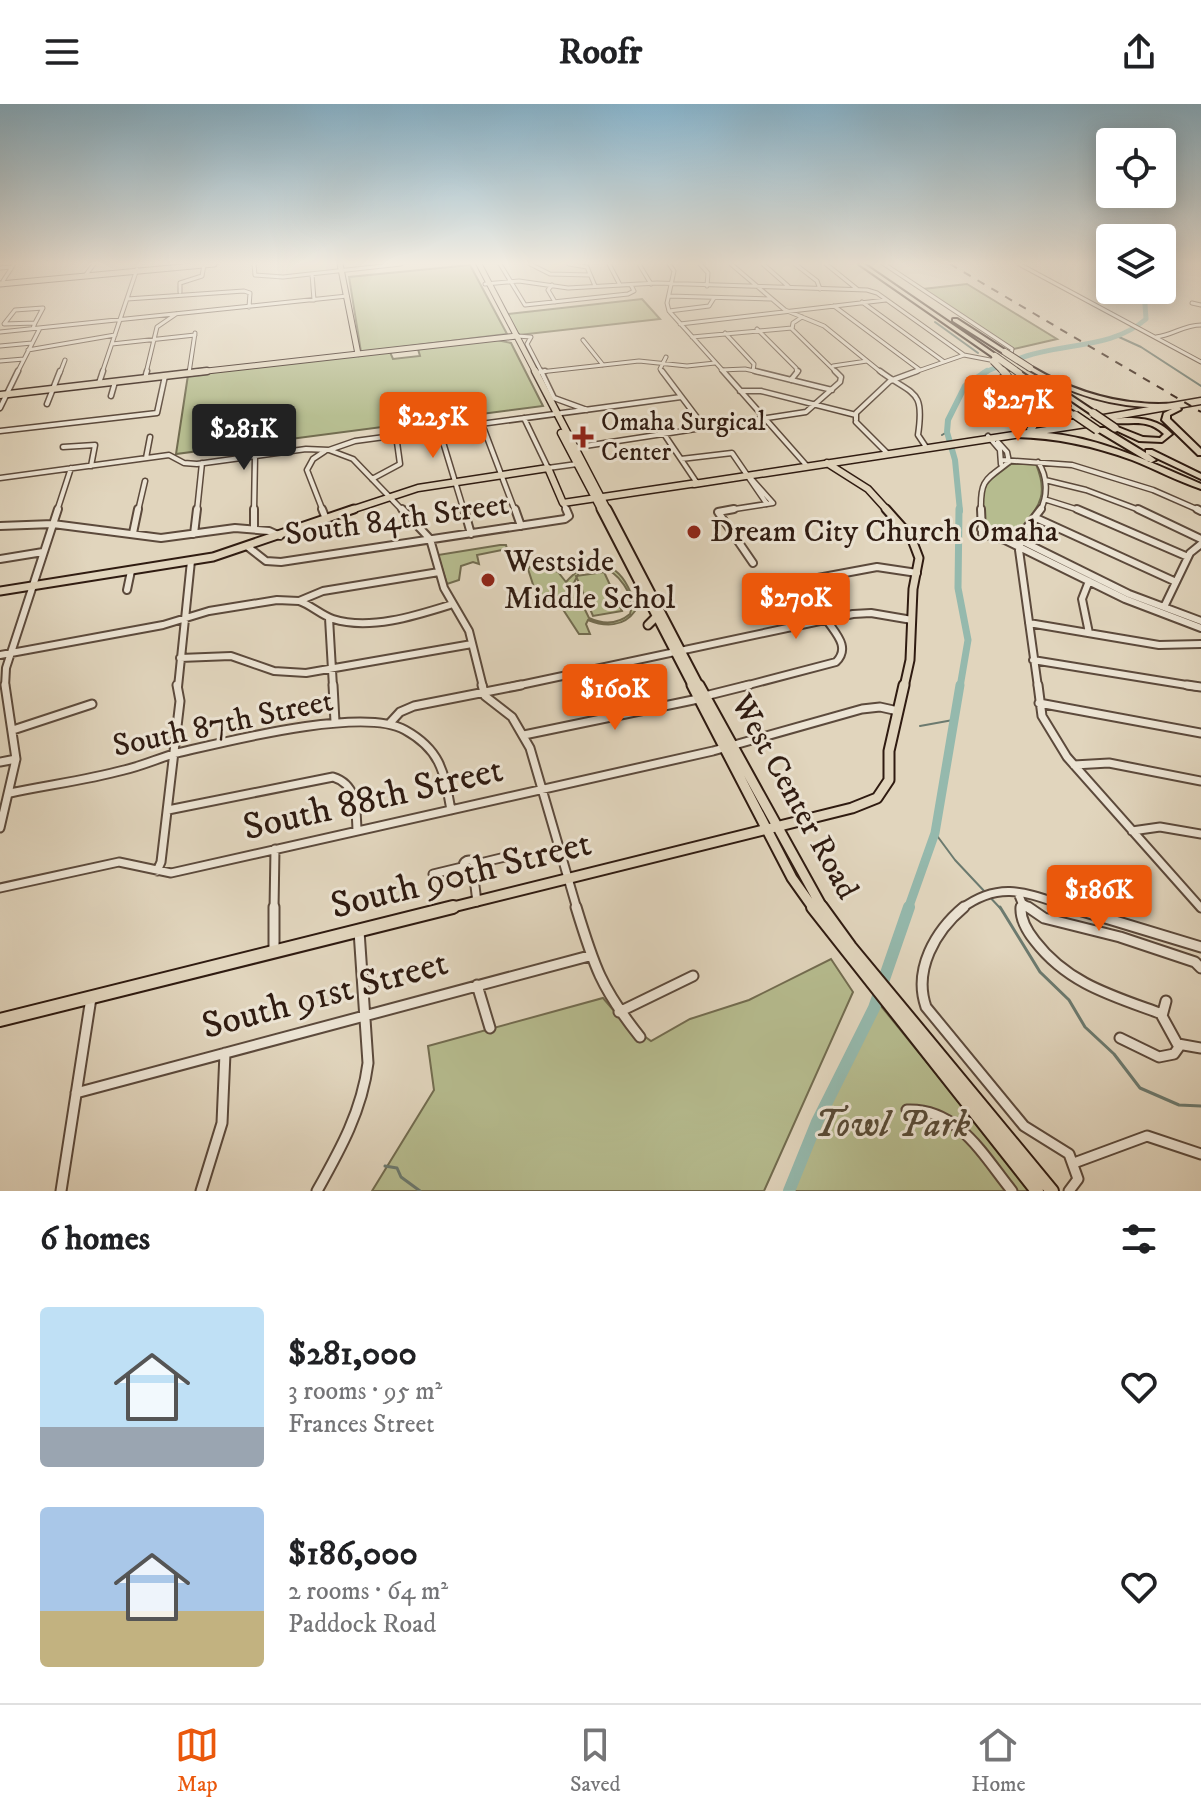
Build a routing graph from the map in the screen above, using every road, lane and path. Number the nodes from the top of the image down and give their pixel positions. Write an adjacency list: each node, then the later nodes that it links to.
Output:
1 (176, 314): 31 (street)
2 (10, 315): 22 (street)
3 (40, 315): 22 (street)
4 (123, 315): 19 (street)
5 (169, 315): 19 (street)
6 (351, 315): 37 (main road)
7 (505, 315): 28 (main road, West Center Road)
8 (672, 315): 20 (street)
9 (756, 315): 20 (street)
10 (796, 315): 18 (street)
11 (845, 315): 52 (street)
12 (880, 315): 45 (street)
13 (907, 315): 38 (street)
14 (936, 315): 39 (highway)
15 (945, 315): 39 (highway)
16 (960, 315): 39 (street)
17 (1113, 315): 30 (street)
18 (802, 317): 23 (street); 44 (street)
19 (121, 320): 22 (street); 27 (street)
20 (680, 324): 29 (street)
21 (1201, 325): 30 (street)
22 (36, 326): 25 (street); 33 (street)
23 (792, 328): 24 (street); 50 (street)
24 (757, 329): 26 (street); 59 (street)
25 (0, 332)
26 (725, 333): 29 (street); 54 (street)
27 (116, 335): 34 (street); 36 (street)
28 (517, 335): 37 (main road); 56 (street); 76 (main road, West Center Road)
29 (692, 337): 48 (street)
30 (1156, 337): 46 (street)
31 (154, 339): 34 (street); 55 (street); 58 (street)
32 (583, 340): 49 (street)
33 (32, 343): 35 (street); 36 (street)
34 (112, 344): 62 (street)
35 (0, 346)
36 (28, 350): 41 (street)
37 (358, 354): 55 (main road)
38 (964, 355): 39 (street); 45 (street)
39 (999, 356): 53 (highway, bridge); 75 (highway, bridge)
40 (666, 357): 47 (street)
41 (24, 359): 43 (street); 66 (street)
42 (65, 360): 63 (street)
43 (0, 361)
44 (867, 361): 50 (street); 60 (street)
45 (945, 361): 52 (street)
46 (1201, 362)
47 (662, 363): 48 (street); 49 (street); 68 (street)
48 (715, 363): 51 (street)
49 (603, 365): 56 (street)
50 (833, 366): 64 (street)
51 (721, 370): 54 (street); 65 (street)
52 (920, 370): 60 (street)
53 (1025, 370): 72 (highway); 79 (highway); 79 (highway)
54 (753, 371): 59 (street)
55 (189, 373): 57 (main road)
56 (541, 373): 74 (street)
57 (165, 376): 58 (main road); 90 (street)
58 (145, 378): 61 (main road)
59 (791, 380): 64 (street)
60 (893, 380): 80 (street); 96 (street)
61 (115, 382): 62 (main road); 67 (street)
62 (99, 383): 63 (main road)
63 (54, 389): 66 (main road); 70 (street)
64 (832, 390): 71 (street)
65 (740, 391): 71 (street); 81 (street)
66 (3, 394): 73 (street)
67 (111, 396)
68 (681, 397): 74 (street); 85 (street)
69 (1201, 403): 72 (main road)
70 (47, 404)
71 (816, 405): 80 (street); 81 (street)
72 (1182, 406): 77 (main road); 89 (highway)
73 (0, 408)
74 (587, 410): 76 (street)
75 (1023, 411): 84 (highway); 87 (highway)
76 (554, 414): 78 (street); 98 (main road, West Center Road)
77 (1140, 414): 83 (main road); 89 (highway)
78 (524, 418): 82 (street); 113 (street)
79 (1084, 418): 79 (highway); 83 (highway, bridge); 83 (highway, bridge); 84 (main road); 88 (main road)
80 (856, 419): 100 (street)
81 (765, 420): 85 (street); 111 (street)
82 (482, 424): 86 (street); 114 (street)
83 (1107, 425): 83 (highway); 116 (highway); 123 (highway)
84 (1044, 427): 87 (main road); 88 (highway)
85 (705, 428): 91 (street)
86 (439, 429): 92 (street); 121 (street)
87 (1031, 429): 95 (main road)
88 (1055, 429): 93 (main road)
89 (1177, 430): 101 (highway)
90 (0, 431)
91 (664, 434): 98 (street); 104 (street)
92 (396, 435): 99 (street); 118 (street)
93 (1016, 435): 95 (main road); 123 (highway)
94 (150, 437): 103 (street)
95 (990, 438): 96 (main road); 105 (street)
96 (931, 446): 100 (main road)
97 (63, 447): 110 (street)
98 (572, 448): 109 (main road, West Center Road); 124 (main road, West Center Road)
99 (329, 450): 102 (street); 118 (street); 132 (street)
100 (887, 453): 108 (main road)
101 (1201, 453)
102 (255, 456): 107 (street); 136 (street)
103 (146, 458): 107 (street); 110 (street)
104 (681, 459): 115 (street); 122 (street)
105 (1006, 461): 106 (street); 143 (street)
106 (1038, 462): 119 (street); 130 (street)
107 (202, 463): 138 (street)
108 (827, 463): 111 (main road); 152 (main road, South 90th Street)
109 (577, 464): 113 (street); 127 (main road, West Center Road)
110 (91, 466): 112 (street)
111 (807, 466): 115 (main road)
112 (71, 468): 117 (street); 133 (street)
113 (548, 468): 114 (main road); 129 (main road)
114 (502, 475): 121 (main road); 135 (street)
115 (748, 475): 122 (main road); 149 (street)
116 (1201, 477)
117 (0, 478)
118 (372, 479): 126 (street)
119 (1045, 480): 128 (street); 142 (street)
120 (145, 481): 137 (street)
121 (455, 482): 126 (main road); 139 (street)
122 (697, 483): 125 (main road); 127 (main road)
123 (1201, 485)
124 (596, 488): 125 (main road); 127 (main road, West Center Road)
125 (623, 493): 127 (main road)
126 (389, 497): 132 (main road); 141 (street)
127 (599, 499): 129 (main road); 162 (main road, West Center Road); 175 (main road, West Center Road)
128 (1047, 500): 131 (street); 146 (street)
129 (563, 503): 135 (street, South 84th Street)
130 (1201, 511)
131 (1036, 518): 143 (street); 154 (street)
132 (326, 519): 140 (main road)
133 (53, 524): 134 (street); 137 (street); 145 (street)
134 (0, 526)
135 (521, 526): 139 (street, South 84th Street)
136 (254, 529): 138 (street); 140 (street)
137 (133, 533): 138 (street)
138 (194, 534)
139 (471, 534): 141 (street, South 84th Street)
140 (280, 536): 144 (main road)
141 (431, 541): 144 (street, South 84th Street); 151 (street)
142 (1201, 542): 146 (street)
143 (1019, 543): 153 (street); 161 (street); 168 (street)
144 (248, 547): 148 (main road, South 84th Street)
145 (43, 552): 147 (street); 155 (street)
146 (1188, 557): 154 (street)
147 (0, 559)
148 (191, 561): 150 (main road, South 84th Street); 164 (street)
149 (753, 563)
150 (131, 571): 155 (main road, South 84th Street); 157 (street)
151 (439, 572): 159 (street); 160 (street)
152 (917, 573): 156 (street); 166 (main road, South 90th Street)
153 (1089, 581): 170 (street); 171 (street)
154 (1176, 582): 161 (street)
155 (32, 586): 158 (main road, South 84th Street); 174 (street)
156 (775, 586)
157 (127, 590)
158 (0, 591)
159 (299, 601): 163 (street); 164 (street)
160 (453, 604): 163 (street); 172 (street)
161 (1164, 607): 167 (street)
162 (656, 617): 169 (main road); 175 (main road, West Center Road)
163 (329, 618): 179 (street)
164 (184, 619): 174 (street); 177 (street)
165 (826, 619): 166 (street); 175 (street); 182 (street)
166 (912, 620): 185 (main road, South 90th Street)
167 (1201, 621)
168 (1029, 623): 171 (street); 178 (street)
169 (648, 625)
170 (1201, 628)
171 (1089, 633): 173 (street)
172 (472, 644): 179 (street); 181 (street)
173 (1201, 644)
174 (11, 652): 176 (street); 188 (street)
175 (678, 654): 181 (street); 182 (main road, West Center Road)
176 (0, 655)
177 (180, 658): 179 (street); 192 (street)
178 (1033, 660): 180 (street); 183 (street)
179 (331, 670): 186 (street)
180 (1201, 687)
181 (484, 692): 187 (street); 190 (street)
182 (702, 698): 190 (street); 191 (main road, West Center Road)
183 (1039, 703): 189 (street); 195 (street)
184 (92, 704): 188 (street)
185 (898, 711): 191 (street, South 88th Street); 202 (main road, South 90th Street)
186 (335, 722): 187 (street, South 87th Street); 192 (street, South 87th Street)
187 (389, 724): 200 (street)
188 (13, 730): 193 (street)
189 (1201, 733)
190 (524, 735): 197 (street)
191 (728, 747): 197 (street, South 88th Street); 202 (main road, West Center Road)
192 (174, 754): 198 (street, South 87th Street); 199 (street)
193 (16, 759): 194 (street); 198 (street)
194 (0, 762)
195 (1074, 765): 196 (street); 204 (street)
196 (1201, 781)
197 (542, 790): 200 (street, South 88th Street); 211 (street)
198 (10, 793): 201 (street)
199 (168, 810): 203 (street); 209 (street)
200 (451, 810): 203 (street, South 88th Street)
201 (0, 828)
202 (771, 829): 211 (main road, South 90th Street); 232 (main road, West Center Road)
203 (357, 831): 206 (street, South 88th Street)
204 (1132, 831): 205 (street); 216 (street)
205 (1201, 834)
206 (275, 849): 209 (street, South 88th Street); 220 (street)
207 (505, 857): 208 (street)
208 (470, 868): 210 (street); 214 (street)
209 (157, 871): 212 (street, South 88th Street)
210 (433, 874)
211 (568, 879): 214 (main road, South 90th Street); 221 (street)
212 (0, 888)
213 (1018, 893): 215 (street); 218 (street); 242 (street)
214 (477, 902): 217 (main road, South 90th Street)
215 (1022, 903): 222 (street); 229 (street)
216 (1201, 908)
217 (359, 931): 220 (main road, South 90th Street); 230 (street)
218 (1187, 943): 219 (street); 222 (street)
219 (1201, 947)
220 (274, 952): 226 (main road, South 90th Street)
221 (589, 956): 225 (street, South 91st Street); 228 (street)
222 (1190, 961): 223 (street)
223 (1201, 968)
224 (693, 976): 228 (street)
225 (477, 985): 230 (street, South 91st Street); 233 (street)
226 (91, 998): 231 (main road, South 90th Street); 239 (street)
227 (1166, 1001): 229 (street)
228 (619, 1012): 234 (street)
229 (1162, 1014): 236 (street)
230 (365, 1015): 238 (street, South 91st Street); 245 (street)
231 (0, 1020)
232 (911, 1026): 247 (main road, West Center Road); 248 (main road, West Center Road)
233 (490, 1028)
234 (640, 1037)
235 (1120, 1038): 236 (street)
236 (1178, 1044): 237 (street)
237 (1201, 1048)
238 (225, 1053): 239 (street, South 91st Street); 244 (street)
239 (76, 1093): 243 (street)
240 (907, 1110): 246 (street)
241 (1201, 1154): 242 (street)
242 (1074, 1163): 249 (street)
243 (61, 1191)
244 (201, 1191)
245 (317, 1191)
246 (1012, 1191)
247 (1037, 1191)
248 (1052, 1191)
249 (1069, 1191)

